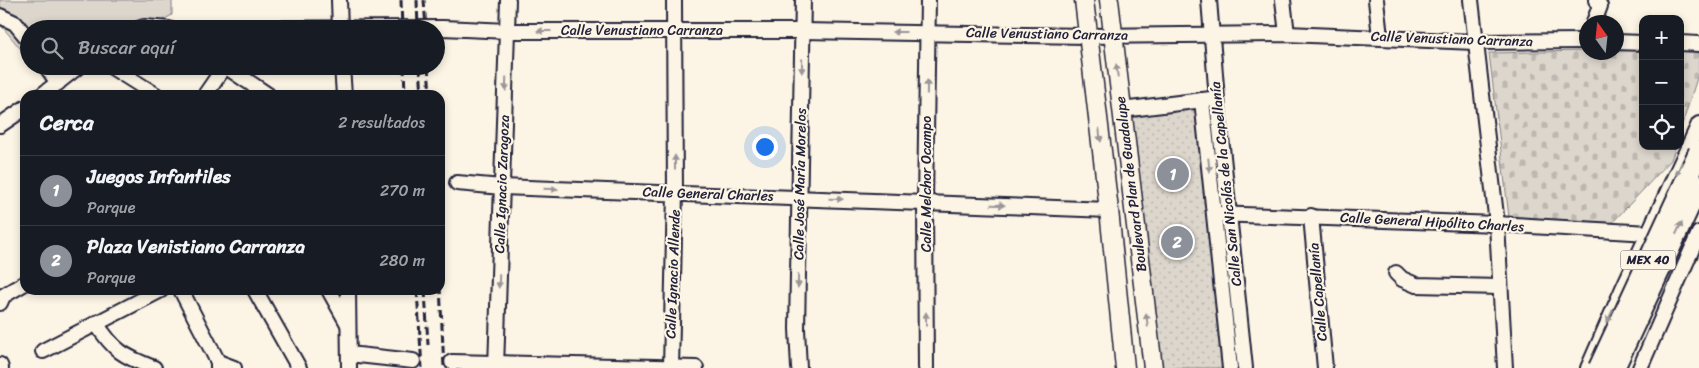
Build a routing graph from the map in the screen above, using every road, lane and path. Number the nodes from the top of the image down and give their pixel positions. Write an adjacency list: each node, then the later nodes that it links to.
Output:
1 (339, 0): 15 (street)
2 (508, 0): 19 (street, Calle Ignacio Zaragoza)
3 (674, 0): 18 (street, Calle Ignacio Allende)
4 (803, 0): 20 (street, Calle José María Morelos)
5 (928, 0): 21 (street, Calle Melchor Ocampo)
6 (1084, 0): 25 (main road, Boulevard Plan de Guadalupe)
7 (1109, 0): 23 (main road, Boulevard Plan de Guadalupe)
8 (1209, 0): 24 (street, Calle San Nicolás de la Capellanía)
9 (1284, 0): 22 (street)
10 (1376, 0): 26 (street)
11 (1470, 0): 28 (street)
12 (1599, 2): 13 (street)
13 (1596, 15)
14 (0, 16): 17 (street)
15 (340, 20)
16 (445, 28): 19 (street, Calle Venustiano Carranza)
17 (20, 29)
18 (674, 30): 19 (street, Calle Venustiano Carranza, one-way to 19); 20 (street, Calle Venustiano Carranza); 56 (street, Calle Ignacio Allende, one-way to 18)
19 (508, 31): 55 (street, Calle Ignacio Zaragoza, one-way to 55)
20 (803, 31): 21 (street, Calle Venustiano Carranza, one-way to 20); 57 (street, Calle José María Morelos, one-way to 57)
21 (928, 32): 25 (street, Calle Venustiano Carranza); 58 (street, Calle Melchor Ocampo, one-way to 21)
22 (1287, 34): 24 (street, Calle Venustiano Carranza); 26 (street, Calle Venustiano Carranza)
23 (1113, 35): 24 (street, Calle Venustiano Carranza); 25 (street, Calle Venustiano Carranza); 47 (main road, Boulevard Plan de Guadalupe, one-way to 23)
24 (1213, 35): 45 (street, Calle San Nicolás de la Capellanía)
25 (1087, 36): 59 (main road, Boulevard Plan de Guadalupe, one-way to 59)
26 (1380, 37): 28 (street, Calle Venustiano Carranza)
27 (1579, 41): 28 (street, Calle Venustiano Carranza)
28 (1475, 42): 62 (street)
29 (1624, 42): 30 (street)
30 (1639, 42)
31 (1684, 43): 32 (street)
32 (1699, 44)
33 (52, 75): 39 (street)
34 (68, 75): 39 (street)
35 (124, 75): 41 (street)
36 (218, 75): 42 (street)
37 (238, 75): 43 (street)
38 (343, 75): 44 (street)
39 (58, 83): 40 (street)
40 (49, 90)
41 (148, 90)
42 (208, 90)
43 (261, 90)
44 (344, 90)
45 (1217, 99): 46 (street); 51 (street, Calle San Nicolás de la Capellanía)
46 (1202, 100): 47 (street); 51 (street, Calle San Nicolás de la Capellanía)
47 (1122, 110): 96 (main road, Boulevard Plan de Guadalupe, one-way to 47)
48 (20, 111): 50 (street)
49 (1699, 124): 63 (street, one-way to 63)
50 (0, 125)
51 (1214, 140): 60 (street, Calle San Nicolás de la Capellanía)
52 (1699, 152): 102 (highway, MEX 40, bridge)
53 (457, 183): 55 (street, Calle General Charles)
54 (1699, 186): 103 (highway, MEX 40, one-way to 54, bridge)
55 (502, 187): 56 (street, Calle General Charles, one-way to 56); 86 (street, Calle Ignacio Zaragoza, one-way to 86)
56 (676, 193): 57 (street, Calle General Charles); 91 (street, Calle Ignacio Allende)
57 (800, 198): 58 (street, Calle General Charles, one-way to 58); 93 (street, Calle José María Morelos, one-way to 93)
58 (925, 202): 59 (street, Calle General Charles, one-way to 59); 94 (street, Calle Melchor Ocampo, one-way to 58)
59 (1109, 210): 95 (main road, Boulevard Plan de Guadalupe)
60 (1222, 214): 61 (street, Calle General Hipólito Charles); 65 (street, Calle San Nicolás de la Capellanía)
61 (1311, 216): 62 (street, Calle General Hipólito Charles); 99 (street, Calle Capellanía)
62 (1497, 224): 63 (street, Calle General Hipólito Charles); 68 (street)
63 (1649, 233): 79 (street, one-way to 79)
64 (1699, 234): 82 (street)
65 (1226, 260): 77 (street, Calle San Nicolás de la Capellanía); 78 (street, Calle San Nicolás de la Capellanía)
66 (1396, 273): 68 (street)
67 (20, 286): 74 (street)
68 (1500, 287): 100 (street)
69 (152, 295): 75 (street)
70 (183, 295): 85 (street)
71 (258, 295): 89 (street)
72 (332, 295): 76 (street)
73 (348, 295): 76 (street)
74 (0, 303)
75 (96, 323): 80 (street); 87 (street)
76 (349, 326): 81 (street)
77 (1226, 329): 78 (street); 97 (street, Calle San Nicolás de la Capellanía)
78 (1240, 329): 98 (street, Calle San Nicolás de la Capellanía)
79 (1596, 346): 82 (street); 101 (street)
80 (43, 351)
81 (349, 354): 83 (street); 90 (street)
82 (1646, 354): 104 (street)
83 (413, 361)
84 (452, 362): 86 (street)
85 (218, 365): 88 (street)
86 (496, 366): 91 (street)
87 (154, 368)
88 (234, 368)
89 (299, 368)
90 (349, 368)
91 (671, 368): 92 (street)
92 (696, 368)
93 (799, 368)
94 (926, 368)
95 (1125, 368)
96 (1153, 368)
97 (1230, 368)
98 (1245, 368)
99 (1325, 368)
100 (1505, 368)
101 (1588, 368)
102 (1599, 368)
103 (1614, 368)
104 (1640, 368)

